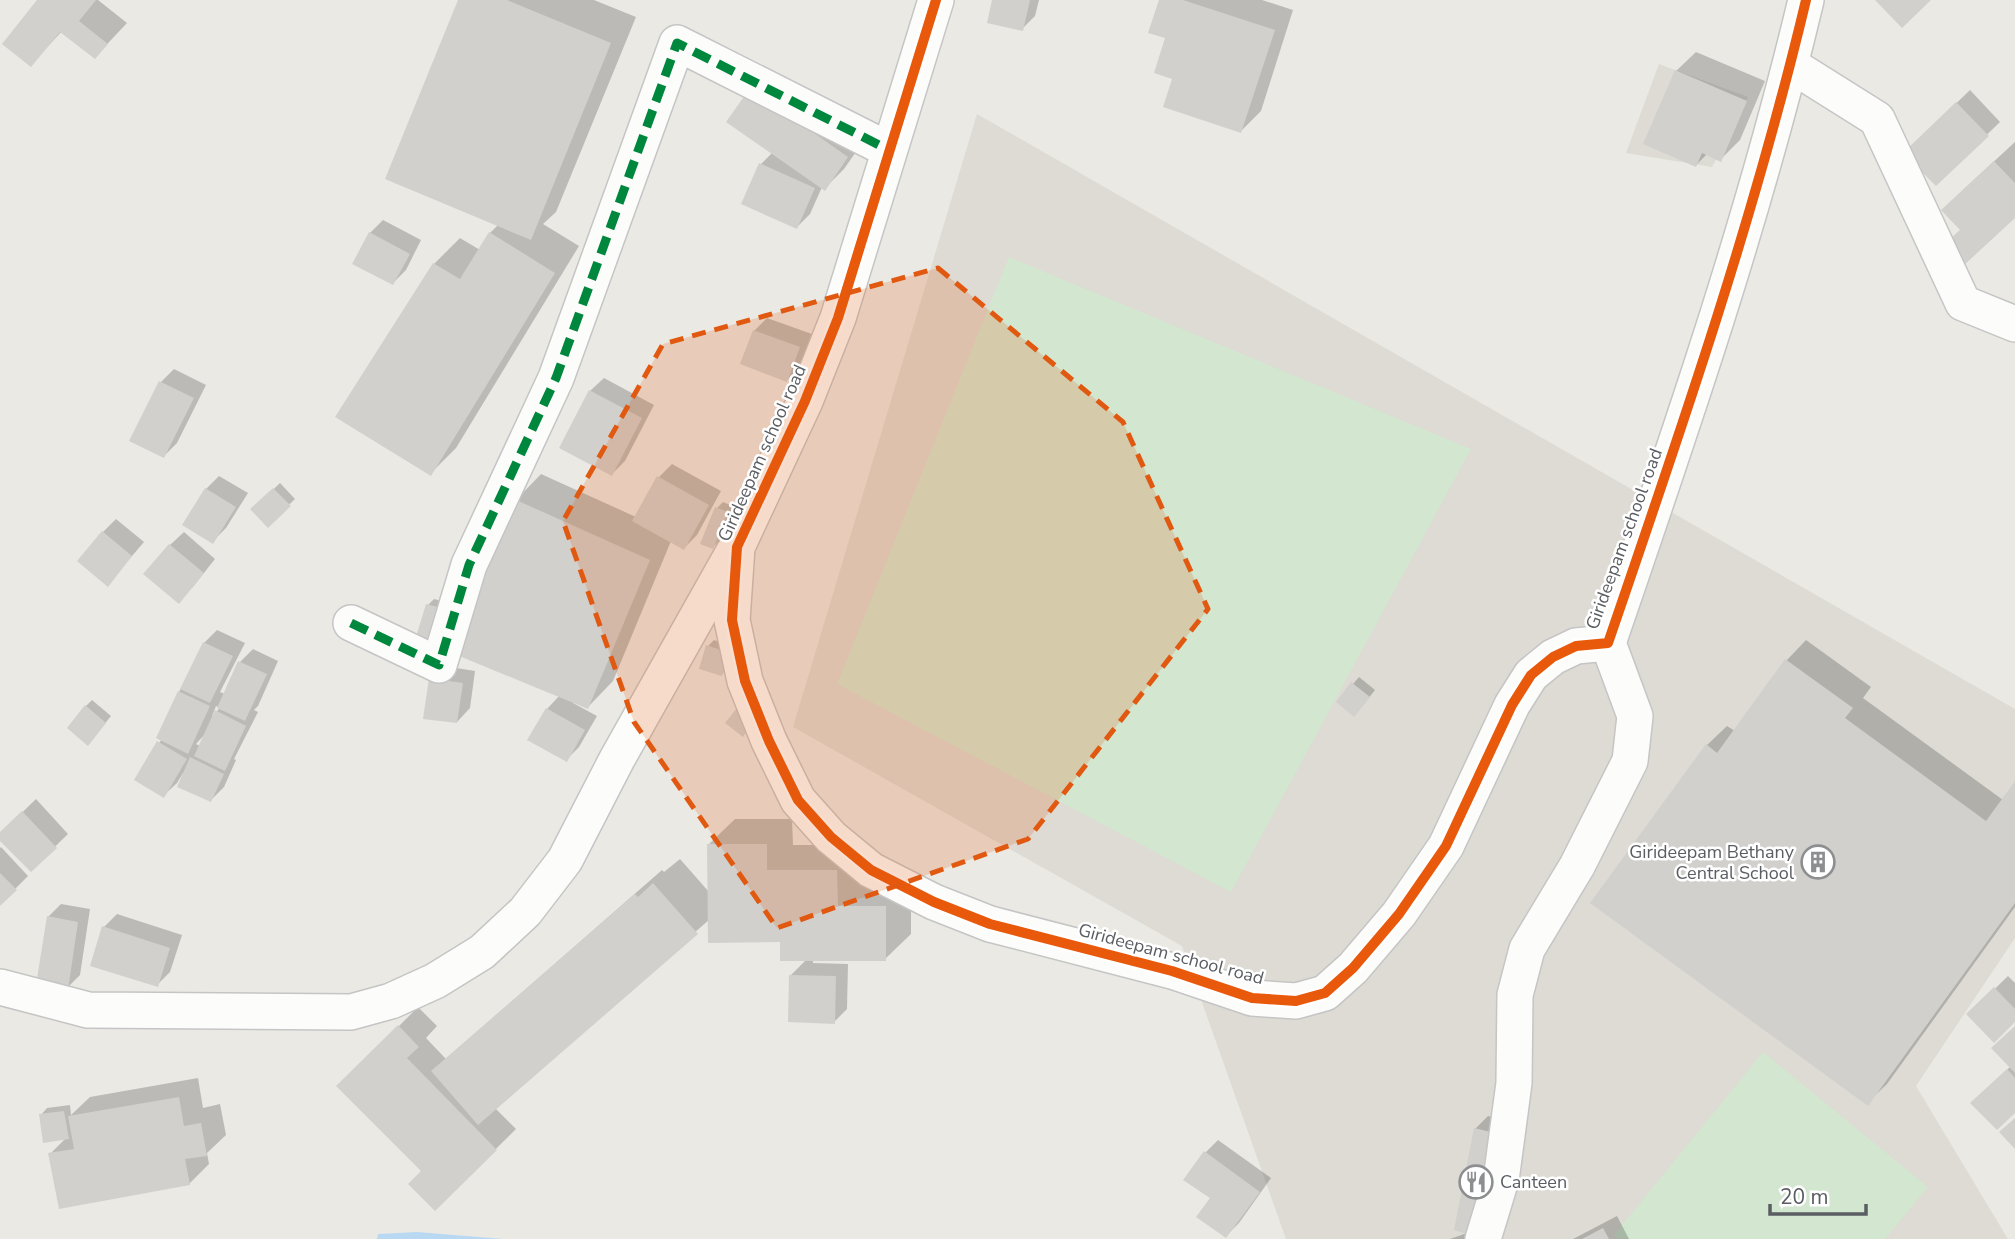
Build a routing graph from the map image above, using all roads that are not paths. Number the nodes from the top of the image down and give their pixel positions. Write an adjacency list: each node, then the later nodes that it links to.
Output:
1 (936, 0): 4 (street, Girideepam school road)
2 (1806, 0): 3 (street, Girideepam school road)
3 (1791, 65): 5 (street); 8 (street, Girideepam school road)
4 (890, 150): 6 (street, Girideepam school road); 7 (street)
5 (2015, 324)
6 (737, 547): 8 (street, Girideepam school road); 9 (street)
7 (351, 623)
8 (1608, 643): 10 (street)
9 (0, 987)
10 (1483, 1239)

